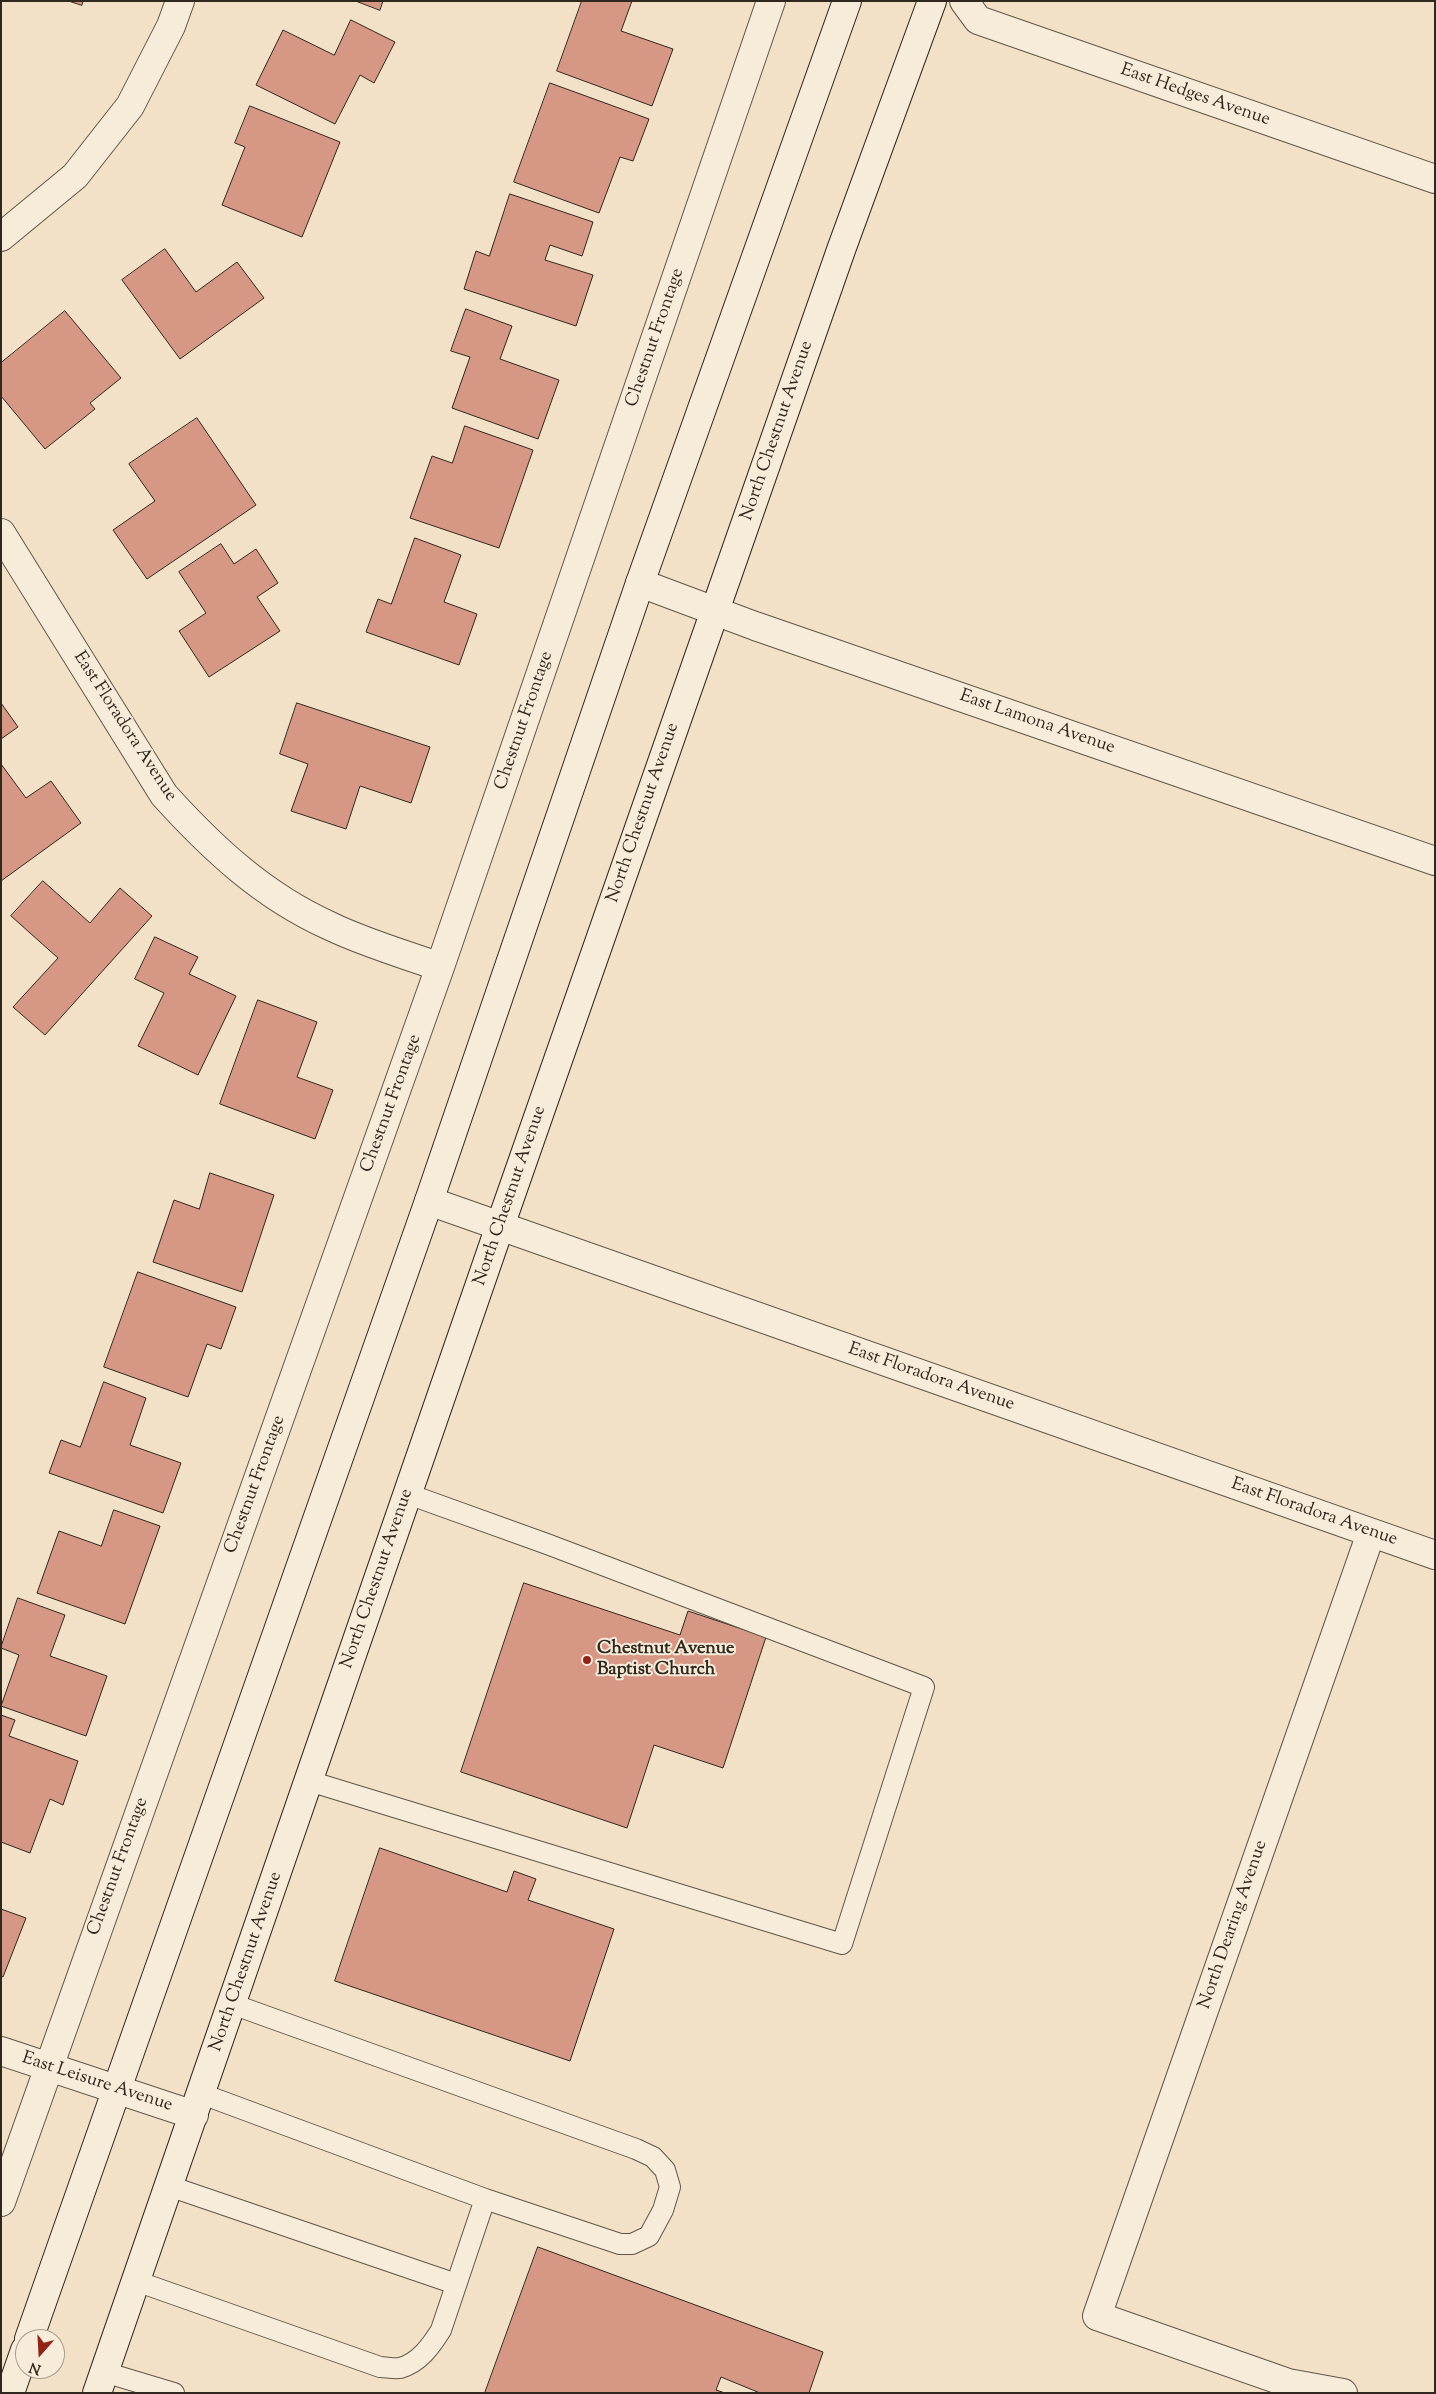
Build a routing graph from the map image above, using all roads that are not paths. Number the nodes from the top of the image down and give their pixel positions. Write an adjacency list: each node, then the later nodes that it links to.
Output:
1 (180, 1): 7 (street)
2 (771, 1): 12 (street, Chestnut Frontage)
3 (847, 1): 9 (street)
4 (932, 1): 10 (street, North Chestnut Avenue)
5 (964, 1): 6 (street, East Hedges Avenue)
6 (1435, 179)
7 (1, 237)
8 (1, 532): 12 (street, East Floradora Avenue)
9 (640, 583): 10 (street, East Lamona Avenue); 13 (street)
10 (715, 611): 11 (street, East Lamona Avenue); 14 (street, North Chestnut Avenue)
11 (1435, 861)
12 (440, 968): 21 (street, Chestnut Frontage)
13 (429, 1200): 14 (street, East Floradora Avenue); 22 (street)
14 (500, 1226): 15 (street, North Chestnut Avenue); 16 (street, East Floradora Avenue)
15 (408, 1494): 18 (street, North Chestnut Avenue); 18 (lane)
16 (1371, 1533): 17 (street, East Floradora Avenue); 34 (street, North Dearing Avenue)
17 (1435, 1554)
18 (309, 1781): 19 (street, North Chestnut Avenue)
19 (232, 2004): 23 (street, North Chestnut Avenue); 25 (lane)
20 (1, 2052): 21 (street, East Leisure Avenue)
21 (48, 2067): 22 (street, East Leisure Avenue); 26 (street, Chestnut Frontage)
22 (117, 2090): 23 (street, East Leisure Avenue); 29 (street)
23 (198, 2104): 24 (street, North Chestnut Avenue); 25 (lane)
24 (169, 2186): 27 (street, North Chestnut Avenue); 28 (lane)
25 (485, 2199): 28 (lane)
26 (1, 2202)
27 (136, 2281): 28 (lane); 31 (street, North Chestnut Avenue)
28 (456, 2284)
29 (33, 2329)
30 (15, 2379): 32 (street)
31 (100, 2382): 33 (lane)
32 (10, 2393)
33 (174, 2393)
34 (1343, 2393)

